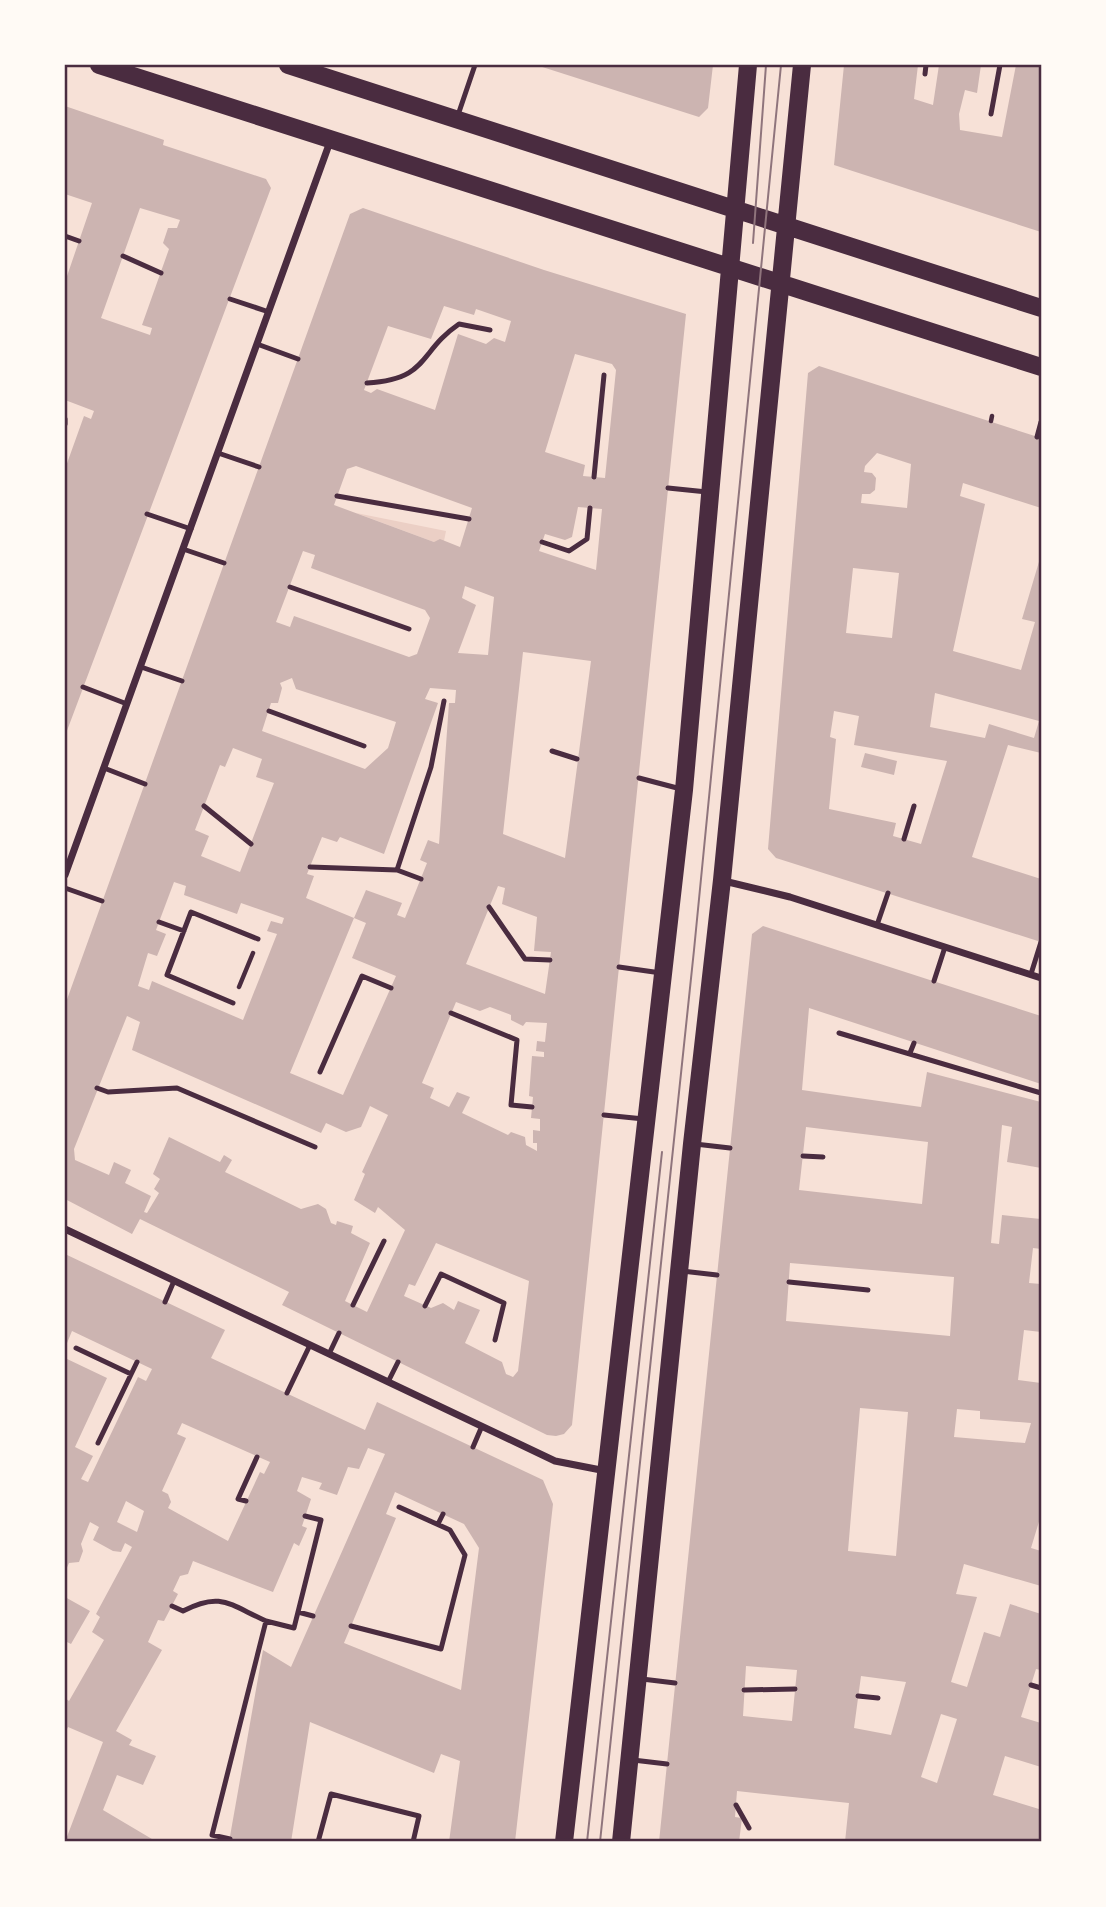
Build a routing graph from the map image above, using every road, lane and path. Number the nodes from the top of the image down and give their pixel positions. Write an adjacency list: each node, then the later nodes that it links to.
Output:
1 (99, 65): 12 (main road)
2 (288, 65): 8 (main road)
3 (475, 65): 11 (lane)
4 (748, 65): 13 (main road)
5 (802, 65): 14 (main road)
6 (926, 65): 9 (lane)
7 (1000, 65): 10 (lane)
8 (327, 71): 11 (main road)
9 (925, 74)
10 (991, 114)
11 (457, 120): 13 (main road)
12 (331, 139): 18 (main road); 23 (street)
13 (735, 210): 14 (main road); 18 (main road)
14 (786, 226): 20 (main road); 22 (main road)
15 (65, 236): 16 (lane)
16 (79, 241)
17 (122, 256): 19 (lane)
18 (730, 267): 20 (main road); 36 (main road)
19 (161, 274)
20 (780, 282): 27 (main road); 68 (main road)
21 (230, 299): 23 (lane)
22 (1041, 308)
23 (268, 312): 25 (street)
24 (490, 330): 29 (lane)
25 (257, 344): 26 (lane); 32 (street)
26 (298, 359)
27 (1041, 367)
28 (604, 375): 34 (lane)
29 (367, 383)
30 (1041, 422): 31 (lane)
31 (1037, 437)
32 (218, 453): 33 (lane); 41 (street)
33 (259, 467)
34 (594, 477)
35 (668, 488): 36 (lane)
36 (710, 492): 59 (main road)
37 (337, 496): 40 (lane)
38 (590, 508): 42 (lane)
39 (148, 514): 41 (lane)
40 (469, 519)
41 (191, 529): 43 (street)
42 (542, 542)
43 (183, 549): 44 (lane); 47 (street)
44 (224, 563)
45 (290, 587): 46 (lane)
46 (409, 629)
47 (141, 667): 48 (lane); 51 (street)
48 (182, 681)
49 (83, 687): 51 (lane)
50 (444, 701): 65 (lane)
51 (127, 704): 56 (street)
52 (269, 711): 53 (lane)
53 (363, 746)
54 (552, 751): 55 (lane)
55 (577, 759)
56 (104, 768): 58 (lane); 66 (street)
57 (639, 778): 59 (lane)
58 (145, 784)
59 (684, 790): 81 (main road)
60 (204, 806): 63 (lane)
61 (914, 806): 62 (lane)
62 (904, 839)
63 (251, 844)
64 (310, 867): 65 (lane)
65 (397, 870): 67 (lane)
66 (65, 875)
67 (421, 879)
68 (722, 880): 74 (street); 97 (main road)
69 (65, 888): 71 (lane)
70 (888, 893): 74 (lane)
71 (102, 901)
72 (489, 907): 79 (lane)
73 (159, 922): 75 (lane)
74 (877, 925): 78 (street)
75 (184, 931): 76 (lane); 86 (lane)
76 (258, 939): 86 (path)
77 (1041, 942): 82 (lane)
78 (945, 947): 82 (street); 84 (lane)
79 (550, 960)
80 (619, 967): 81 (lane)
81 (664, 973): 96 (main road)
82 (1031, 974): 83 (street)
83 (1041, 978)
84 (934, 981)
85 (391, 988): 91 (lane)
86 (233, 1003)
87 (451, 1013): 94 (lane)
88 (839, 1033): 90 (lane)
89 (914, 1043): 90 (lane)
90 (910, 1053): 93 (lane)
91 (320, 1072)
92 (97, 1088): 98 (lane)
93 (1041, 1093)
94 (532, 1107)
95 (604, 1115): 96 (lane)
96 (647, 1119): 126 (main road)
97 (692, 1144): 99 (lane); 104 (main road)
98 (315, 1147)
99 (730, 1148)
100 (803, 1156): 101 (lane)
101 (823, 1157)
102 (65, 1229): 106 (street)
103 (384, 1241): 110 (lane)
104 (679, 1271): 105 (lane); 137 (main road)
105 (717, 1275)
106 (174, 1281): 109 (lane); 114 (street)
107 (789, 1282): 108 (lane)
108 (869, 1290)
109 (165, 1302)
110 (353, 1305)
111 (425, 1306): 113 (lane)
112 (339, 1333): 116 (lane)
113 (495, 1340)
114 (310, 1345): 116 (street); 121 (lane)
115 (76, 1349): 119 (lane)
116 (330, 1354): 120 (street)
117 (136, 1362): 119 (lane)
118 (398, 1362): 120 (lane)
119 (131, 1374): 123 (lane)
120 (388, 1382): 122 (street)
121 (287, 1393)
122 (482, 1426): 124 (lane); 126 (street)
123 (98, 1443)
124 (473, 1447)
125 (257, 1457): 127 (lane)
126 (606, 1471): 152 (main road)
127 (246, 1501)
128 (399, 1507): 131 (lane)
129 (443, 1514): 131 (lane)
130 (305, 1516): 133 (lane)
131 (438, 1524): 136 (lane)
132 (172, 1606): 135 (lane)
133 (298, 1612): 134 (lane); 135 (lane)
134 (313, 1616)
135 (266, 1621): 149 (lane)
136 (351, 1626)
137 (639, 1679): 138 (lane); 145 (main road)
138 (676, 1683)
139 (1031, 1685): 140 (lane)
140 (1041, 1688)
141 (795, 1689): 142 (lane)
142 (744, 1690)
143 (858, 1696): 144 (lane)
144 (878, 1698)
145 (629, 1760): 146 (lane); 153 (main road)
146 (667, 1764)
147 (736, 1805): 148 (lane)
148 (749, 1828)
149 (230, 1839)
150 (318, 1842): 151 (lane)
151 (413, 1842)
152 (564, 1842)
153 (621, 1842)

